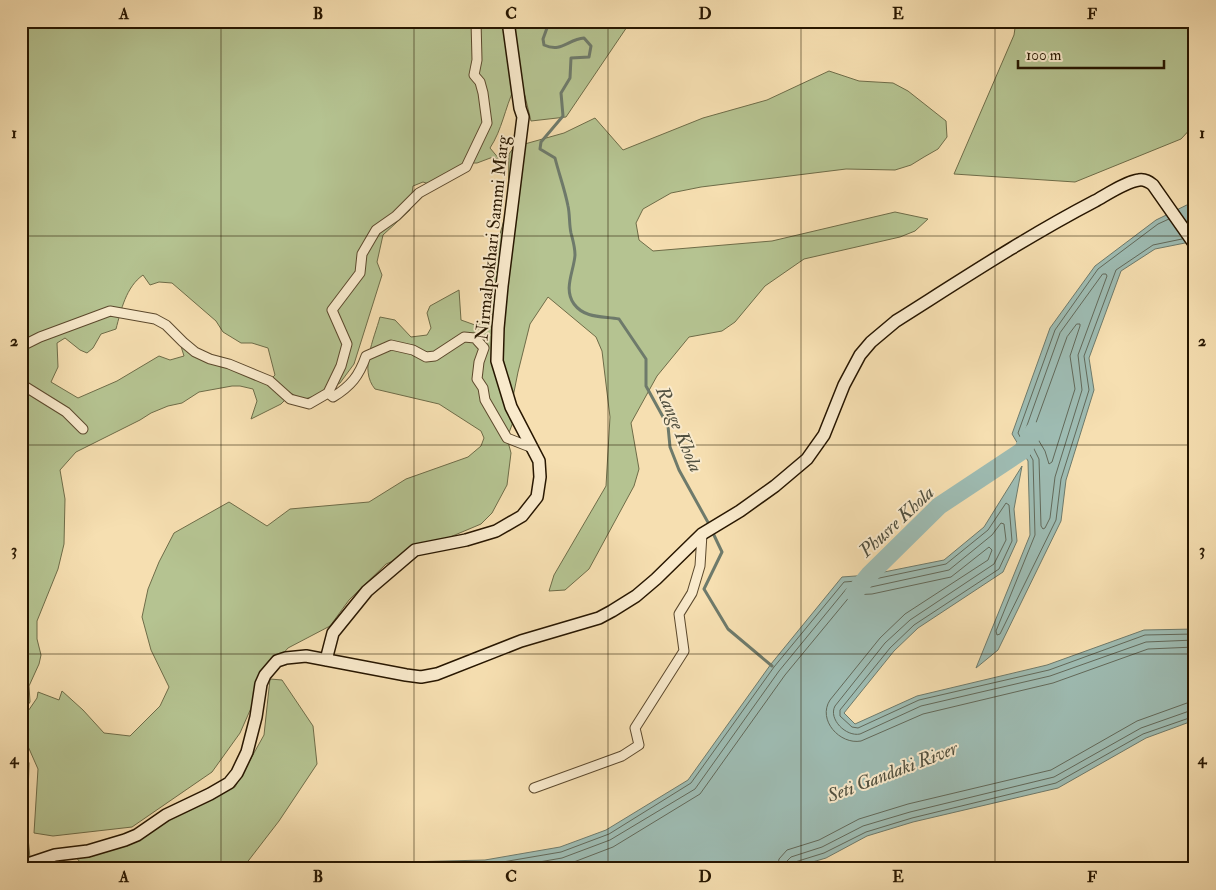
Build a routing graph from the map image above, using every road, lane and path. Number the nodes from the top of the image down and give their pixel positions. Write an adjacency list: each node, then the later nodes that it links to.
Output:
1 (476, 21): 6 (street)
2 (508, 21): 8 (main road, Nirmalpokhari Sammi Marg)
3 (1195, 245): 9 (main road)
4 (21, 350): 6 (street)
5 (21, 384): 7 (street)
6 (328, 393): 8 (street)
7 (83, 429)
8 (530, 447): 10 (main road, Nirmalpokhari Sammi Marg)
9 (702, 534): 10 (main road); 11 (street)
10 (326, 660): 12 (main road)
11 (534, 788)
12 (21, 864)
13 (1195, 864): 14 (street)
14 (1182, 869)

